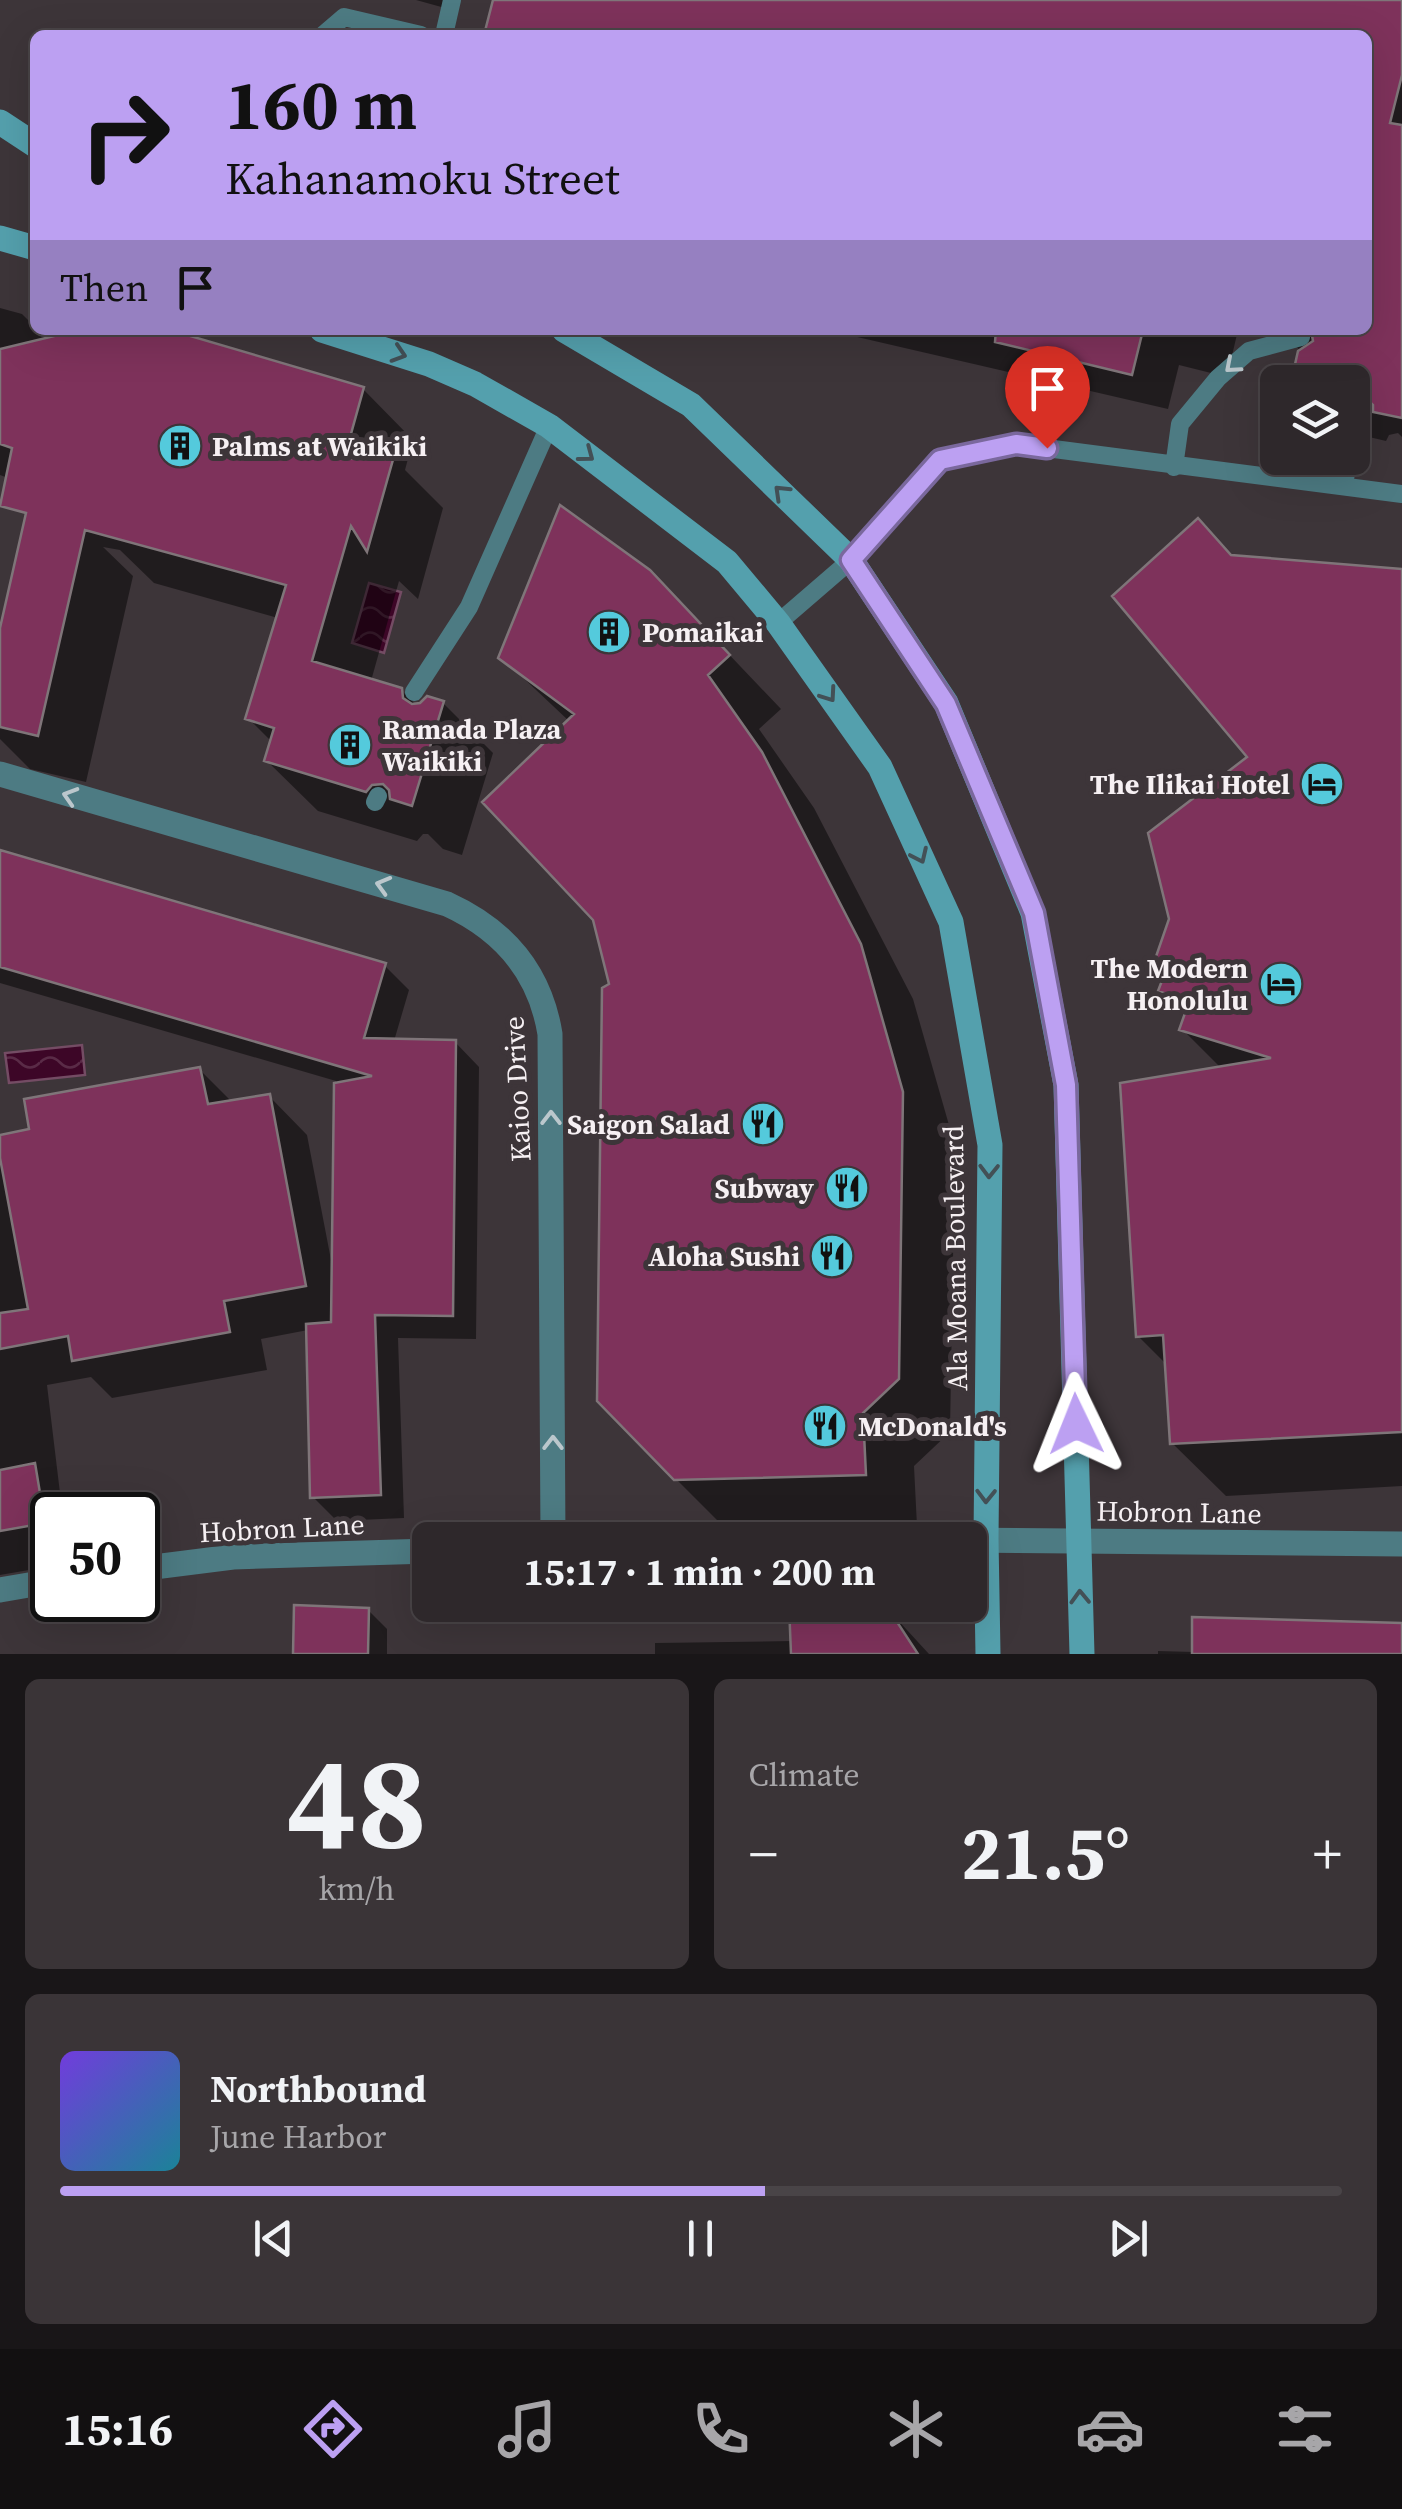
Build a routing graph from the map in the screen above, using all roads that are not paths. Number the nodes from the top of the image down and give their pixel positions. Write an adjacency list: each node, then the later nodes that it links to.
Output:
1 (452, 0): 4 (lane)
2 (329, 30): 3 (lane)
3 (401, 30)
4 (445, 30)
5 (0, 122): 7 (main road)
6 (0, 142): 8 (main road)
7 (30, 144)
8 (30, 147)
9 (0, 238): 10 (main road)
10 (30, 247)
11 (338, 335): 14 (main road, Ala Moana Boulevard, one-way to 14)
12 (573, 335): 19 (main road, one-way to 12)
13 (1301, 337): 15 (lane, one-way to 15)
14 (550, 426): 20 (main road, Ala Moana Boulevard, one-way to 20); 21 (lane)
15 (1174, 467): 17 (lane); 19 (lane)
16 (1346, 475): 17 (lane)
17 (1343, 486): 18 (lane)
18 (1402, 494)
19 (851, 560): 20 (lane); 26 (main road)
20 (778, 623): 24 (main road, Ala Moana Boulevard, one-way to 24)
21 (414, 692)
22 (0, 774): 23 (street, Kaioo Drive, one-way to 22)
23 (554, 1522)
24 (986, 1522)
25 (987, 1539): 26 (street, Hobron Lane)
26 (1079, 1540): 27 (street, Hobron Lane); 34 (main road, one-way to 26)
27 (1402, 1544)
28 (412, 1552): 29 (street, Hobron Lane)
29 (160, 1565)
30 (30, 1585): 31 (street)
31 (0, 1590)
32 (987, 1596): 33 (main road, Ala Moana Boulevard)
33 (988, 1654)
34 (1082, 1654)

